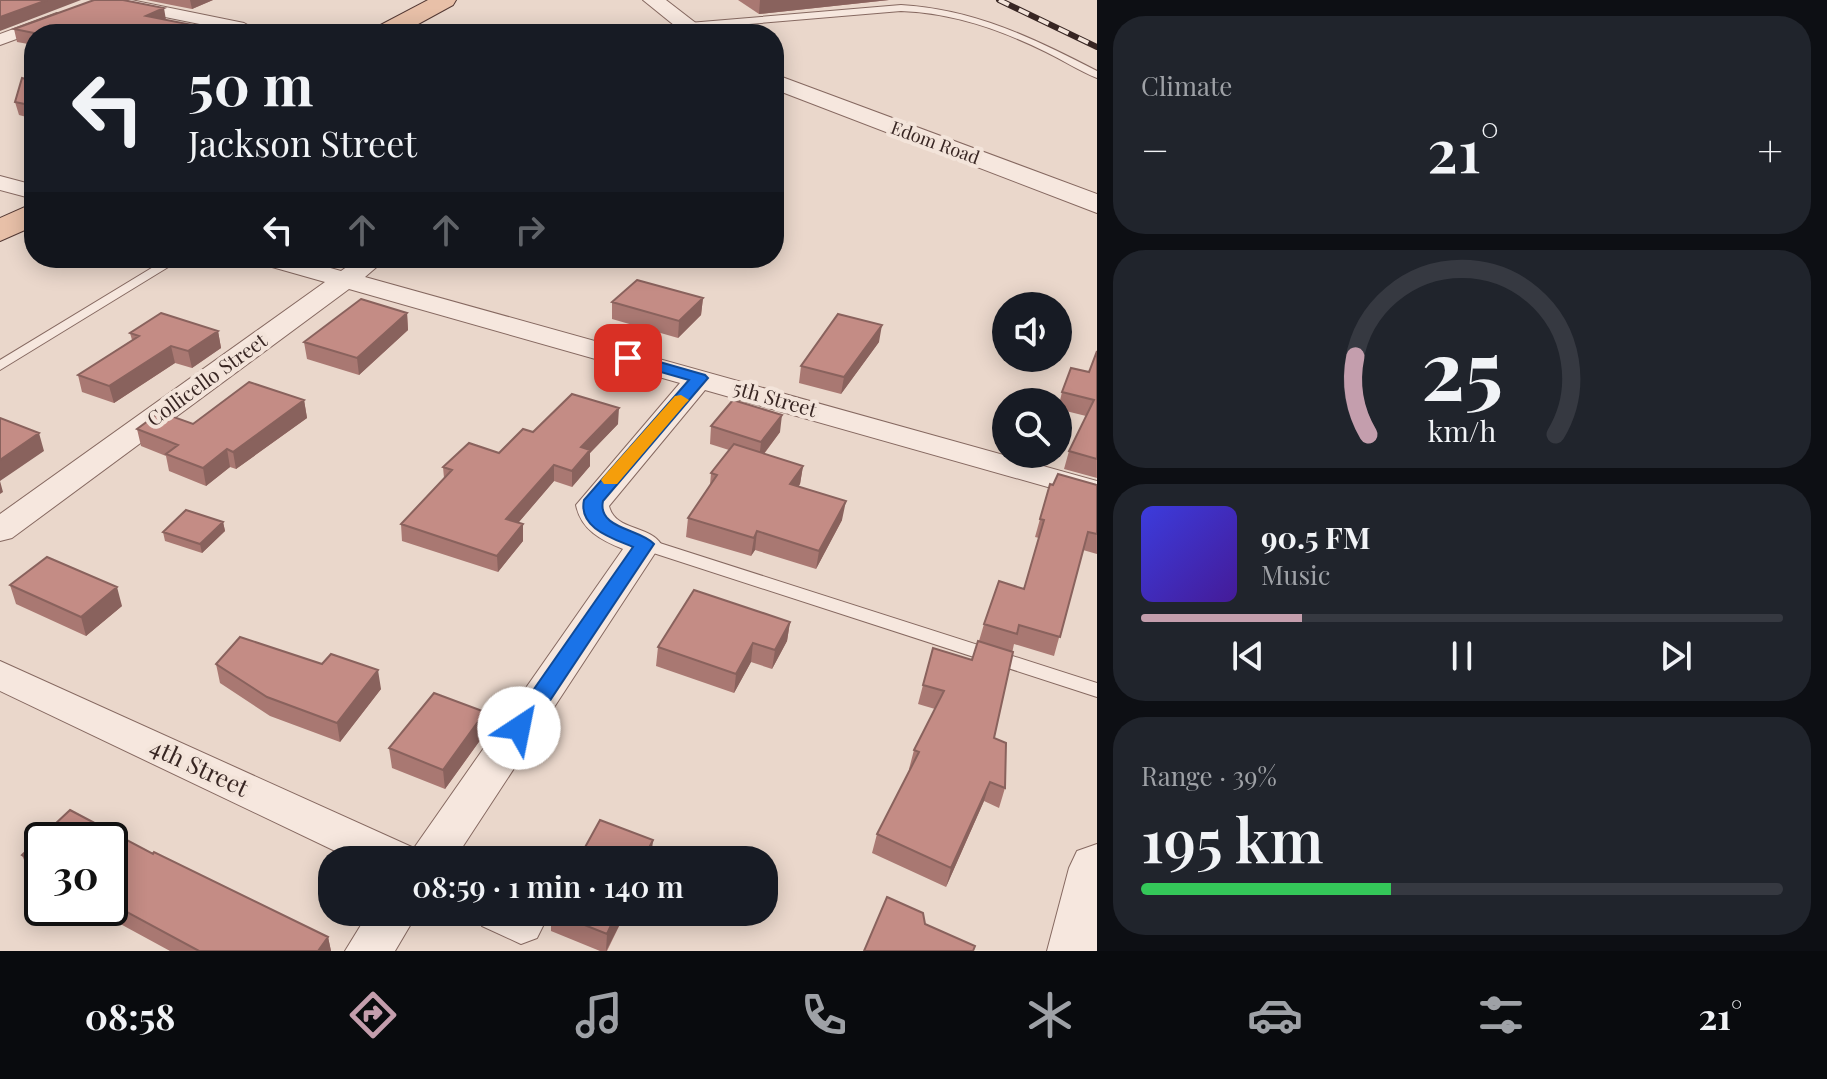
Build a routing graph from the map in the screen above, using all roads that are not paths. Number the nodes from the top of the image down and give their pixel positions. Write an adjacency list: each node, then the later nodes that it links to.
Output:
1 (445, 0): 6 (main road)
2 (653, 0): 7 (street)
3 (93, 4): 4 (street); 5 (street)
4 (41, 24)
5 (219, 24)
6 (401, 24)
7 (686, 24)
8 (749, 24): 11 (lane)
9 (24, 31): 10 (street)
10 (0, 40)
11 (1097, 75)
12 (784, 85): 15 (street, Edom Road)
13 (0, 183): 14 (street)
14 (24, 189)
15 (1097, 204)
16 (24, 218): 17 (main road)
17 (0, 231)
18 (161, 268): 22 (lane)
19 (302, 268): 21 (street, 5th Street)
20 (361, 268): 21 (street, Collicello Street)
21 (345, 280): 23 (street, 5th Street); 25 (street, Collicello Street)
22 (0, 366)
23 (700, 378): 24 (street, 5th Street); 26 (street)
24 (1097, 491)
25 (0, 530)
26 (644, 544): 28 (lane); 30 (street)
27 (0, 675): 29 (street, 4th Street)
28 (1097, 690)
29 (367, 846)
30 (439, 846)
31 (1097, 868): 34 (street)
32 (386, 926): 33 (street)
33 (369, 951)
34 (1077, 951)

